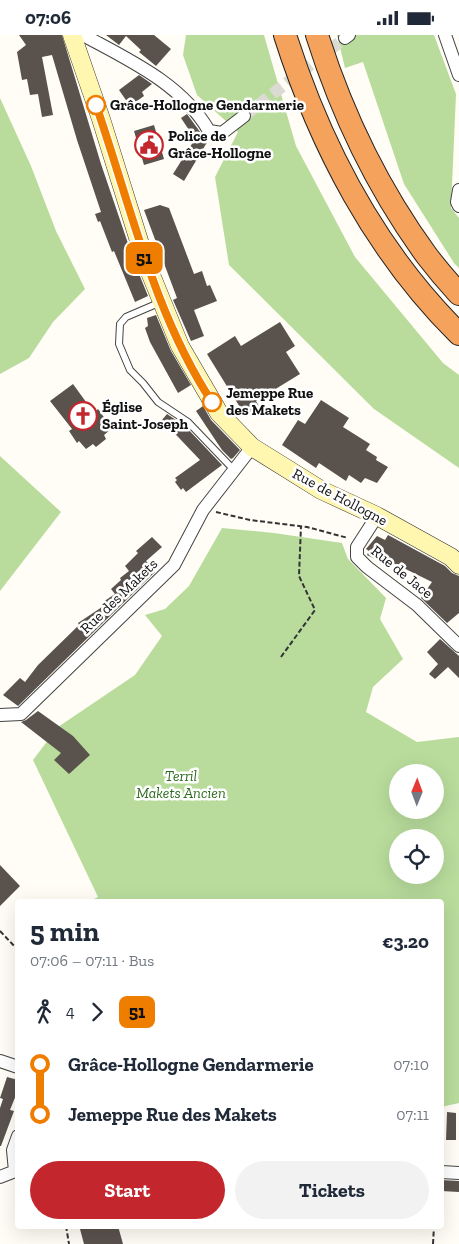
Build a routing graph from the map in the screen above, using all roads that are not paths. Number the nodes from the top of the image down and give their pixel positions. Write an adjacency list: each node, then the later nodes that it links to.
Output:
1 (72, 35): 11 (street, Rue de Hollogne)
2 (84, 35): 7 (street)
3 (285, 35): 12 (highway)
4 (317, 35): 10 (highway)
5 (445, 35): 6 (street)
6 (459, 75)
7 (244, 116)
8 (459, 189): 9 (street)
9 (459, 206)
10 (459, 294)
11 (162, 302): 13 (street, Rue de Hollogne); 14 (lane)
12 (459, 334)
13 (252, 447): 14 (street, Rue des Makets); 15 (street, Rue de Hollogne)
14 (234, 470): 18 (street, Rue des Makets)
15 (377, 516): 16 (street, Rue de Hollogne); 17 (street, Rue de Jace)
16 (459, 565)
17 (459, 647)
18 (0, 715)
19 (0, 1061): 20 (street)
20 (15, 1066)
21 (15, 1144): 22 (street)
22 (15, 1164)
23 (15, 1171): 26 (street)
24 (444, 1172): 25 (street)
25 (459, 1173)
26 (0, 1177)

